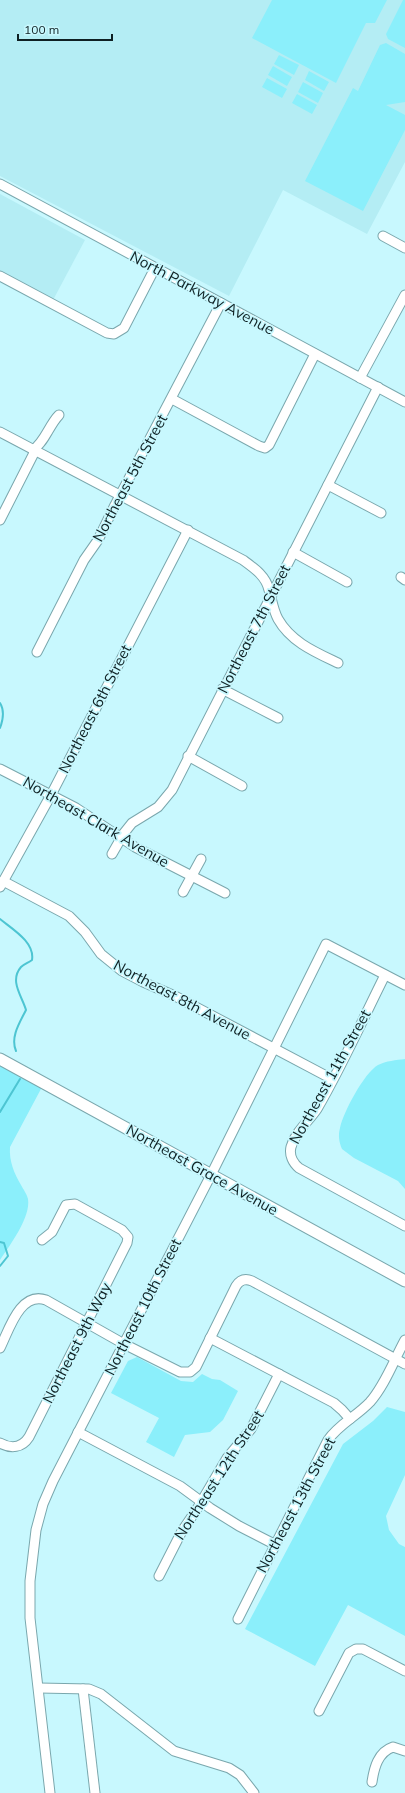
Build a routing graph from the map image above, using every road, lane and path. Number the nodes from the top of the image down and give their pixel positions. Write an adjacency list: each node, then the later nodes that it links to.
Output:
1 (0, 184): 4 (street, North Parkway Avenue)
2 (383, 236): 3 (street)
3 (405, 248)
4 (155, 268): 5 (street); 7 (street, North Parkway Avenue)
5 (0, 276)
6 (405, 295): 9 (street)
7 (221, 303): 8 (street, North Parkway Avenue); 11 (street, Northeast 5th Street)
8 (314, 354): 9 (street, North Parkway Avenue); 11 (street)
9 (360, 378): 10 (street, North Parkway Avenue)
10 (378, 387): 12 (street, North Parkway Avenue); 16 (street, Northeast 7th Street)
11 (172, 399): 17 (street, Northeast 5th Street)
12 (405, 402)
13 (59, 415): 15 (street)
14 (0, 432): 15 (street)
15 (34, 450): 17 (street); 19 (street)
16 (328, 485): 18 (street); 21 (street, Northeast 7th Street)
17 (121, 495): 20 (street); 24 (street, Northeast 5th Street)
18 (381, 513)
19 (0, 520)
20 (188, 530): 23 (street); 31 (street, Northeast 6th Street)
21 (293, 552): 22 (street); 23 (street, Northeast 7th Street)
22 (347, 582)
23 (271, 597): 25 (street); 26 (street, Northeast 7th Street)
24 (37, 652)
25 (338, 663)
26 (222, 689): 27 (street); 28 (street, Northeast 7th Street)
27 (278, 718)
28 (188, 756): 30 (street); 32 (street, Northeast 7th Street)
29 (0, 769): 31 (street, Northeast Clark Avenue)
30 (242, 786)
31 (51, 795): 32 (street, Northeast Clark Avenue); 36 (street, Northeast 6th Street)
32 (120, 838): 33 (street, Northeast 7th Street); 35 (street, Northeast Clark Avenue)
33 (112, 854)
34 (201, 859): 35 (street)
35 (192, 876): 37 (street); 38 (street, Northeast Clark Avenue)
36 (2, 884): 41 (street, Northeast 8th Avenue)
37 (183, 892)
38 (225, 893)
39 (385, 975): 40 (street); 41 (street, Northeast 10th Street); 43 (street, Northeast 11th Street)
40 (405, 985)
41 (273, 1048): 43 (street, Northeast 8th Avenue); 44 (street, Northeast 10th Street)
42 (0, 1059): 44 (main road, Northeast Grace Avenue)
43 (332, 1079): 45 (street, Northeast 11th Street)
44 (211, 1175): 47 (main road, Northeast Grace Avenue); 51 (street, Northeast 10th Street)
45 (405, 1226)
46 (42, 1240): 48 (street, Northeast 9th Way)
47 (405, 1281)
48 (88, 1323): 51 (street); 52 (street); 58 (street, Northeast 9th Way)
49 (210, 1338): 51 (street); 53 (street); 55 (street)
50 (405, 1340): 53 (street, Northeast 13th Street)
51 (124, 1344): 57 (street, Northeast 10th Street)
52 (0, 1348)
53 (395, 1358): 54 (street); 56 (street, Northeast 13th Street)
54 (405, 1364)
55 (279, 1374): 56 (street); 59 (street, Northeast 12th Street)
56 (350, 1419): 60 (street, Northeast 13th Street)
57 (78, 1432): 59 (street); 64 (street, Northeast 10th Street)
58 (0, 1443)
59 (201, 1502): 60 (street); 61 (street, Northeast 12th Street)
60 (274, 1544): 62 (street, Northeast 13th Street)
61 (159, 1576)
62 (238, 1619)
63 (405, 1671): 66 (street)
64 (39, 1688): 65 (street); 69 (street, Northeast 10th Street)
65 (83, 1689): 70 (street); 71 (street)
66 (319, 1711)
67 (405, 1751): 68 (street)
68 (372, 1782)
69 (50, 1793)
70 (95, 1793)
71 (254, 1793)

